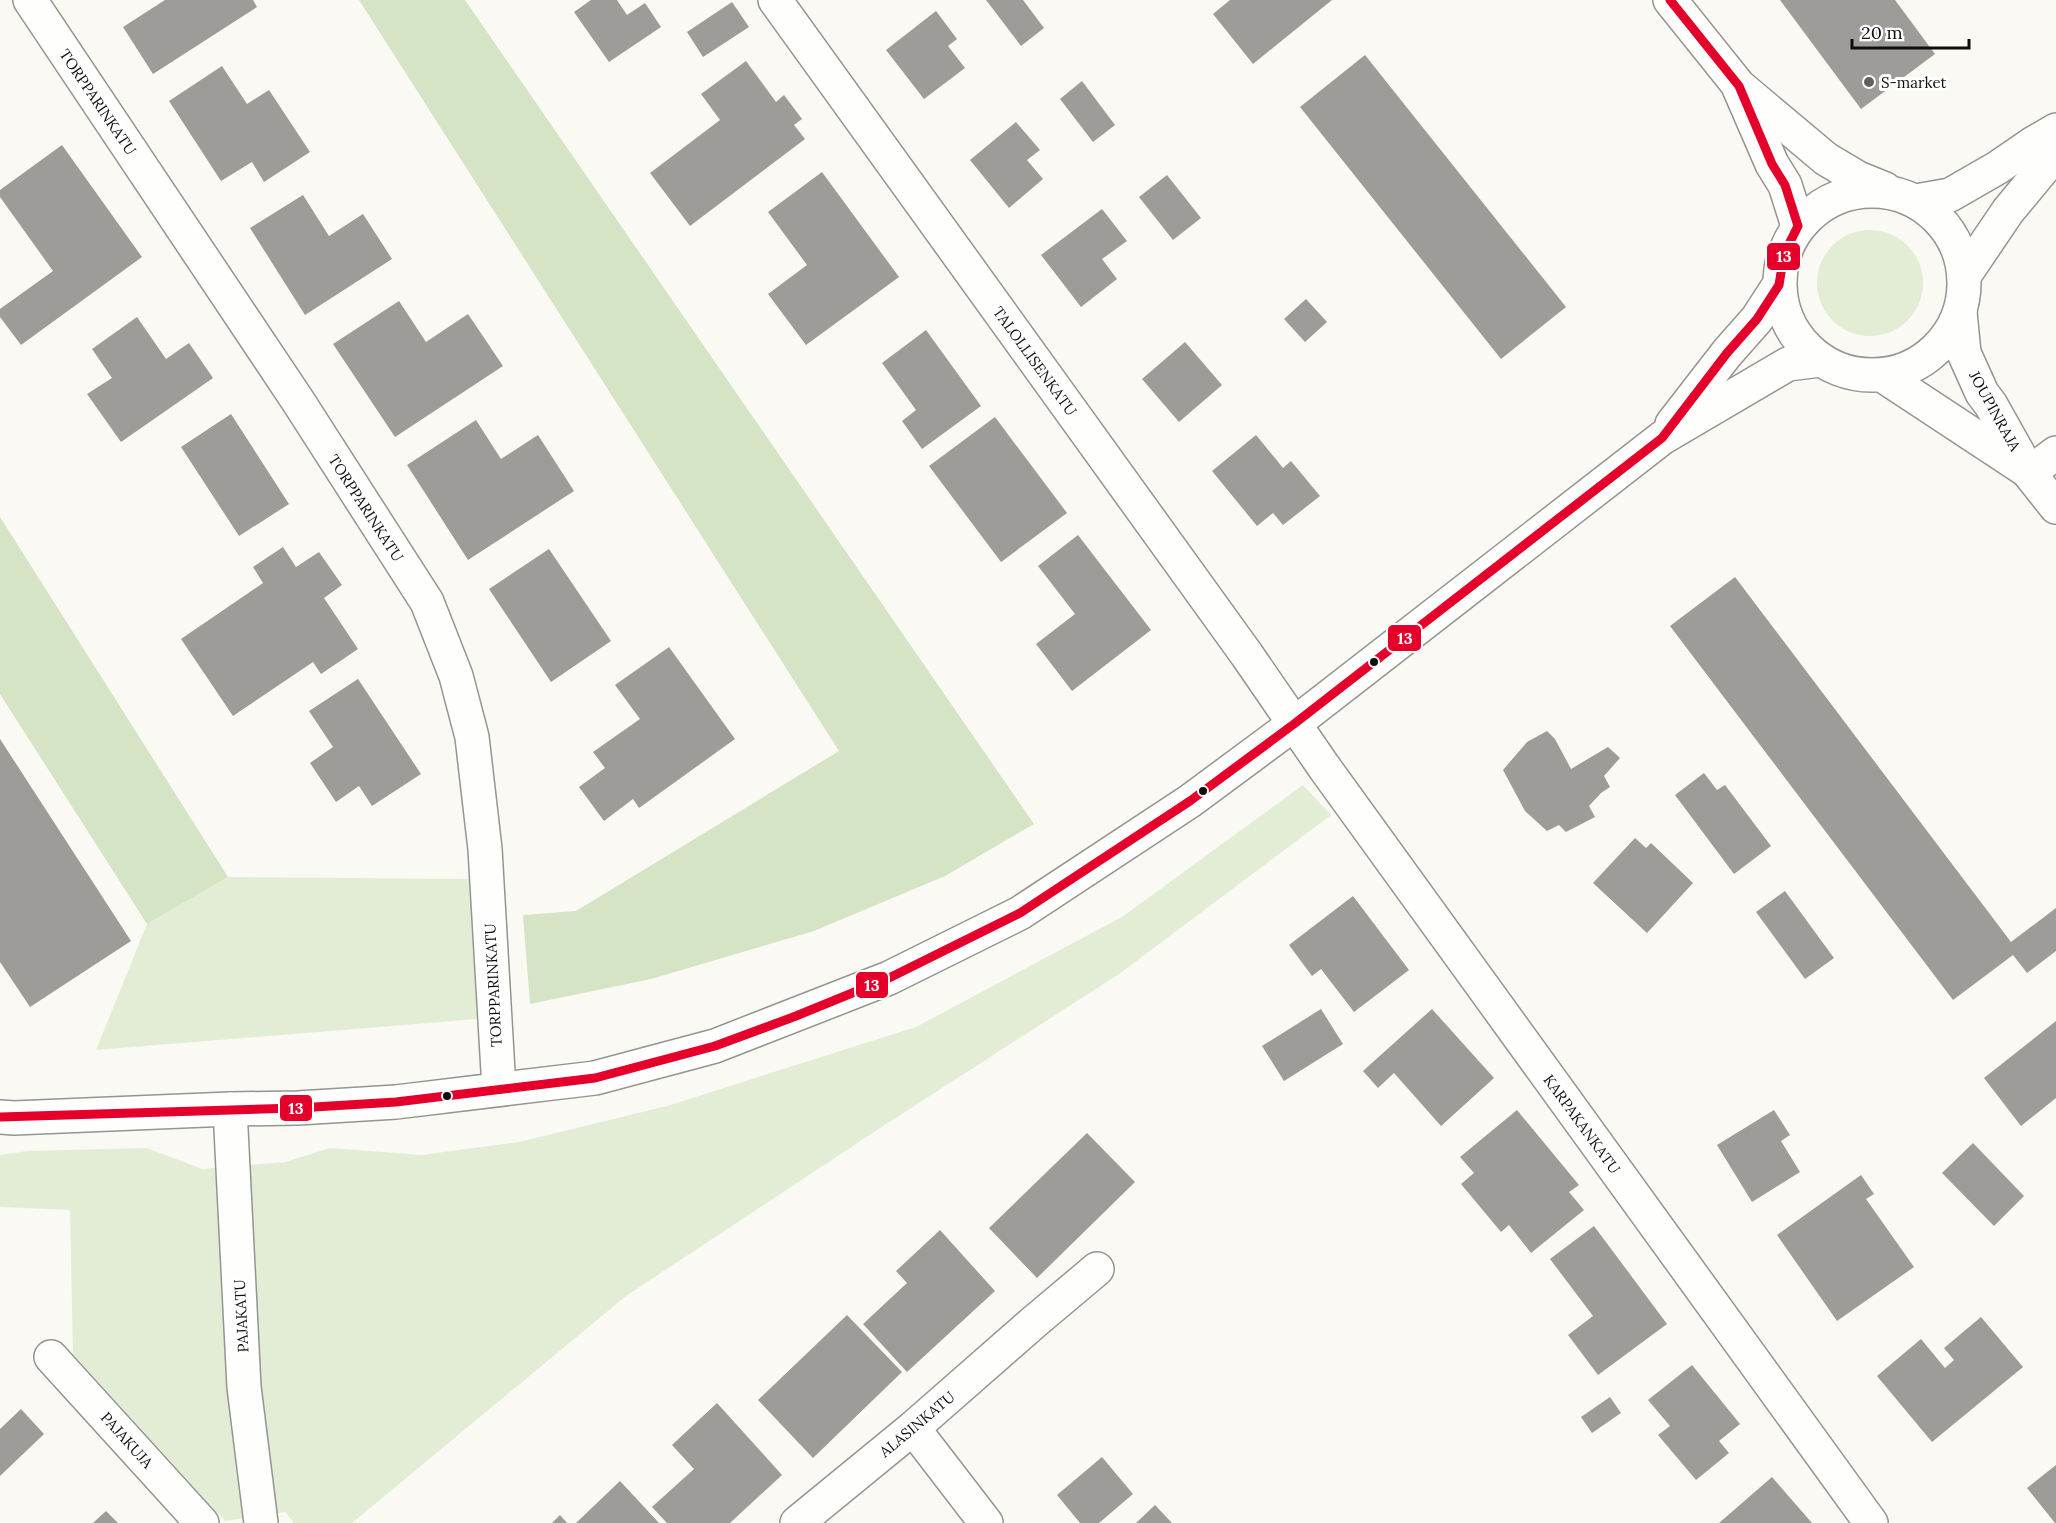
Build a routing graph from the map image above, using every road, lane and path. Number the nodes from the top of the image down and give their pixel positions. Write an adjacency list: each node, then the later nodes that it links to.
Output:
1 (30, 0): 19 (street, TORPPARINKATU)
2 (775, 0): 18 (street, TALOLLISENKATU)
3 (1670, 0): 4 (street)
4 (1739, 86): 7 (street); 8 (street)
5 (2056, 130): 7 (street)
6 (2056, 153): 9 (street)
7 (1904, 196): 8 (street); 9 (street)
8 (1798, 226): 10 (street)
9 (1964, 276): 11 (street)
10 (1779, 285): 12 (street); 14 (street)
11 (1960, 312): 13 (street); 16 (street, JOUPINRAJA)
12 (1821, 360): 13 (street); 14 (street)
13 (1881, 375): 16 (street, JOUPINRAJA)
14 (1662, 438): 18 (street)
15 (2056, 453): 16 (street)
16 (2030, 473): 17 (street, JOUPINRAJA)
17 (2056, 507)
18 (1294, 724): 19 (street); 29 (street, KARPAKANKATU)
19 (499, 1089): 20 (street)
20 (230, 1109): 21 (street); 26 (street, PAJAKATU)
21 (4, 1119)
22 (1097, 1269): 24 (street, ALASINKATU)
23 (51, 1357): 25 (street, PAJAKUJA)
24 (913, 1428): 27 (street, ALASINKATU); 28 (street)
25 (202, 1523)
26 (261, 1523)
27 (797, 1523)
28 (986, 1523)
29 (1871, 1523)

